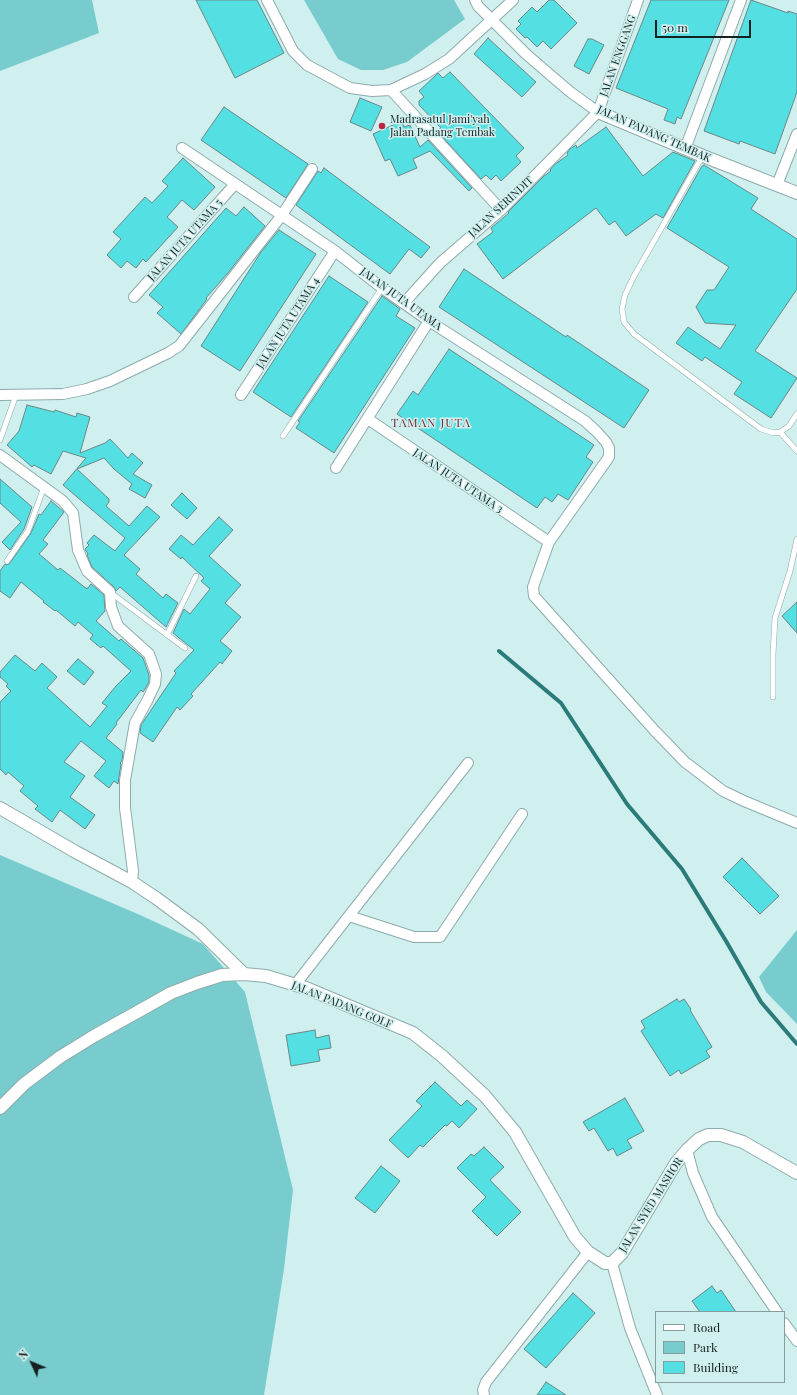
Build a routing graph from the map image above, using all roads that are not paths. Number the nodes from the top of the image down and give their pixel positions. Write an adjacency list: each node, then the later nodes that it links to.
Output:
1 (267, 0): 7 (street)
2 (475, 0): 6 (street, JALAN PADANG TEMBAK)
3 (513, 0): 6 (street)
4 (638, 0): 8 (street, JALAN ENGGANG)
5 (742, 0): 11 (street)
6 (492, 20): 7 (street); 8 (street, JALAN PADANG TEMBAK)
7 (391, 90): 17 (street)
8 (598, 112): 11 (street, JALAN PADANG TEMBAK); 17 (street, JALAN SERINDIT)
9 (797, 134): 15 (street)
10 (182, 148): 14 (street, JALAN JUTA UTAMA)
11 (685, 149): 12 (street, JALAN PADANG TEMBAK)
12 (703, 156): 15 (street, JALAN PADANG TEMBAK); 29 (lane)
13 (312, 169): 18 (street)
14 (235, 184): 18 (street, JALAN JUTA UTAMA); 21 (street, JALAN JUTA UTAMA 5)
15 (777, 185): 16 (street, JALAN PADANG TEMBAK)
16 (797, 193)
17 (501, 210): 22 (street, JALAN SERINDIT)
18 (282, 215): 19 (street, JALAN JUTA UTAMA); 26 (street)
19 (335, 251): 20 (street, JALAN JUTA UTAMA); 24 (street, JALAN JUTA UTAMA 4)
20 (382, 288): 22 (street, JALAN JUTA UTAMA); 30 (lane)
21 (134, 296)
22 (404, 303): 23 (street, JALAN JUTA UTAMA)
23 (429, 321): 28 (street); 37 (street, JALAN JUTA UTAMA)
24 (241, 394)
25 (0, 395): 26 (street)
26 (16, 395): 31 (lane)
27 (797, 414): 29 (lane)
28 (368, 419): 34 (street); 37 (street, JALAN JUTA UTAMA 3)
29 (780, 432): 32 (lane)
30 (283, 436)
31 (0, 440)
32 (797, 451)
33 (0, 455): 35 (street)
34 (336, 468)
35 (44, 487): 38 (lane); 42 (street)
36 (797, 539): 39 (lane)
37 (549, 542): 49 (street)
38 (7, 561)
39 (790, 571): 40 (lane); 45 (lane)
40 (797, 574)
41 (196, 576): 43 (lane)
42 (110, 592): 43 (lane); 50 (street)
43 (167, 635): 44 (lane)
44 (185, 648)
45 (773, 697)
46 (468, 764): 51 (street)
47 (0, 808): 50 (street)
48 (522, 814): 51 (street)
49 (797, 823)
50 (132, 882): 52 (street)
51 (349, 916): 53 (street)
52 (244, 974): 53 (street, JALAN PADANG GOLF); 54 (street, JALAN PADANG GOLF)
53 (295, 985): 57 (street, JALAN PADANG GOLF)
54 (0, 1108)
55 (686, 1150): 56 (street, JALAN SYED MASHOR); 58 (street, JALAN SYED MASHOR); 59 (street)
56 (797, 1173)
57 (588, 1252): 58 (street, JALAN PADANG GOLF); 62 (street)
58 (612, 1263): 63 (street)
59 (776, 1311)
60 (785, 1323): 61 (street)
61 (797, 1341)
62 (484, 1395)
63 (658, 1395)

